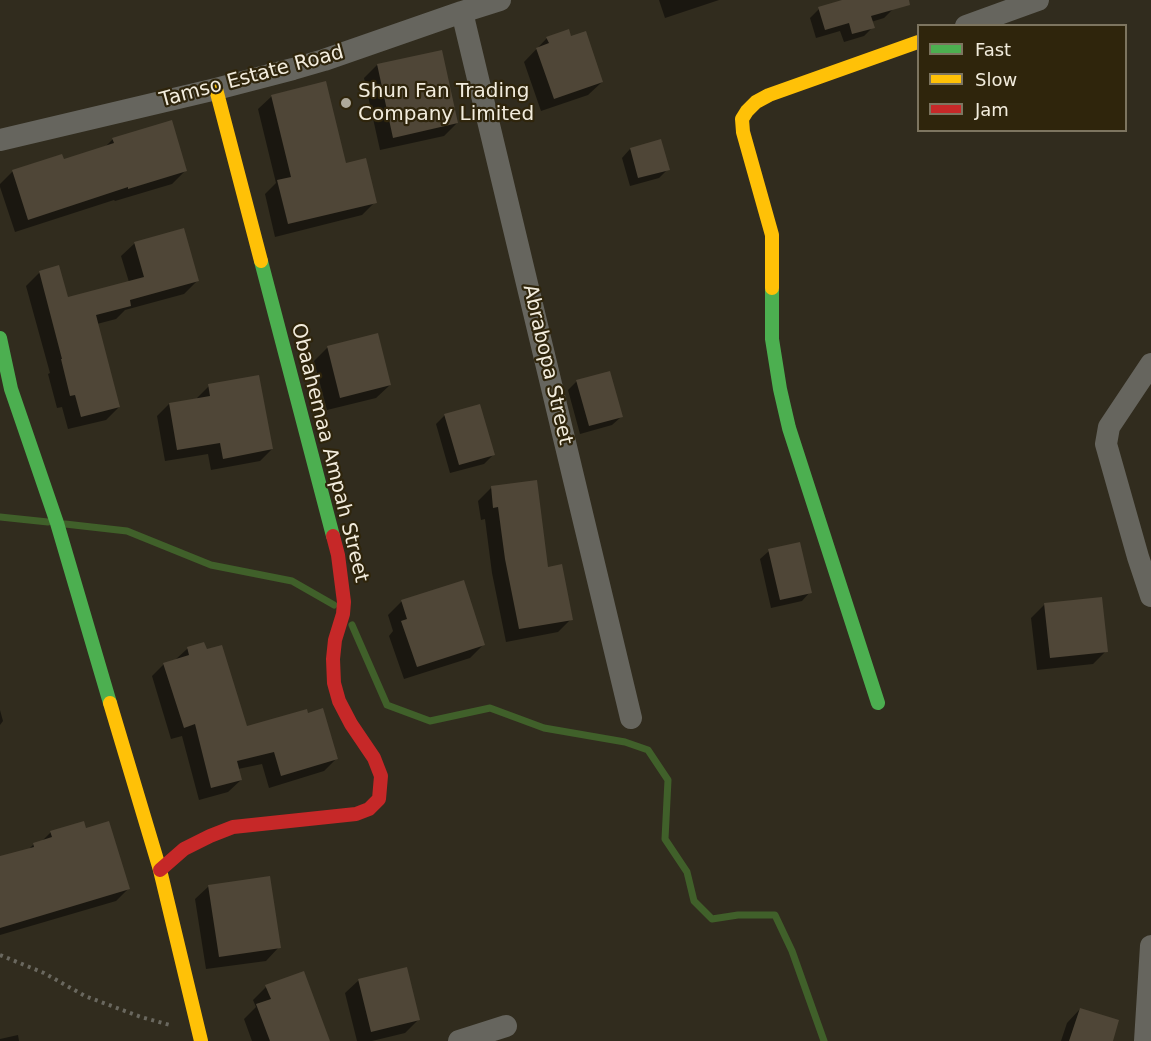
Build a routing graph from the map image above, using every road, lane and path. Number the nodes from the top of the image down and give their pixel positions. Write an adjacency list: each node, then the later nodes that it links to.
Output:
1 (500, 0): 3 (street, Tamso Estate Road)
2 (1038, 0): 4 (street)
3 (462, 12): 6 (street, Tamso Estate Road); 12 (street, Abrabopa Street)
4 (972, 24)
5 (917, 42): 11 (street)
6 (216, 89): 7 (street, Tamso Estate Road); 13 (street, Obaahemaa Ampah Street)
7 (0, 140)
8 (0, 338): 13 (street)
9 (1151, 364): 10 (street)
10 (1151, 596)
11 (878, 703)
12 (631, 718)
13 (160, 870): 17 (street)
14 (1151, 946): 19 (street)
15 (0, 955): 17 (path)
16 (506, 1026): 18 (street)
17 (200, 1037)
18 (459, 1041)
19 (1145, 1041)

